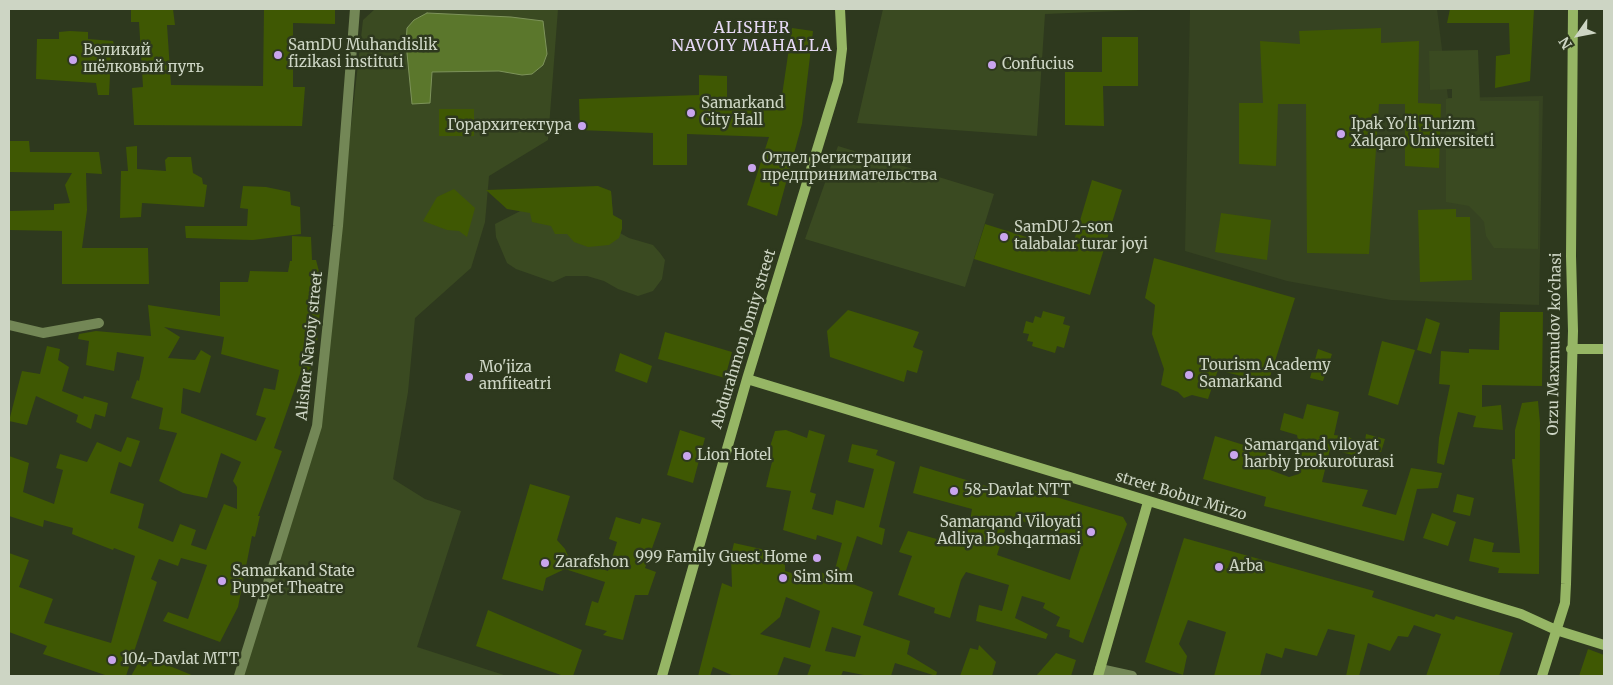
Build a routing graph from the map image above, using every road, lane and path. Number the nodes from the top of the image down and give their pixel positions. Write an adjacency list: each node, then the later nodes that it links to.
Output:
1 (355, 9): 13 (street, Alisher Navoiy street)
2 (840, 9): 8 (main road, Abdurahmon Jomiy street)
3 (1573, 9): 6 (main road, Orzu Maxmudov ko'chasi)
4 (99, 323): 5 (street)
5 (9, 325)
6 (1571, 349): 7 (main road); 10 (main road, Orzu Maxmudov ko'chasi)
7 (1604, 349)
8 (747, 379): 9 (main road, street Bobur Mirzo); 14 (main road, Abdurahmon Jomiy street)
9 (1148, 502): 10 (main road, street Bobur Mirzo); 12 (main road)
10 (1556, 630): 11 (main road, street Bobur Mirzo); 16 (main road, Orzu Maxmudov ko'chasi)
11 (1604, 645)
12 (1099, 673): 15 (street)
13 (239, 676)
14 (662, 676)
15 (1132, 676)
16 (1542, 676)

